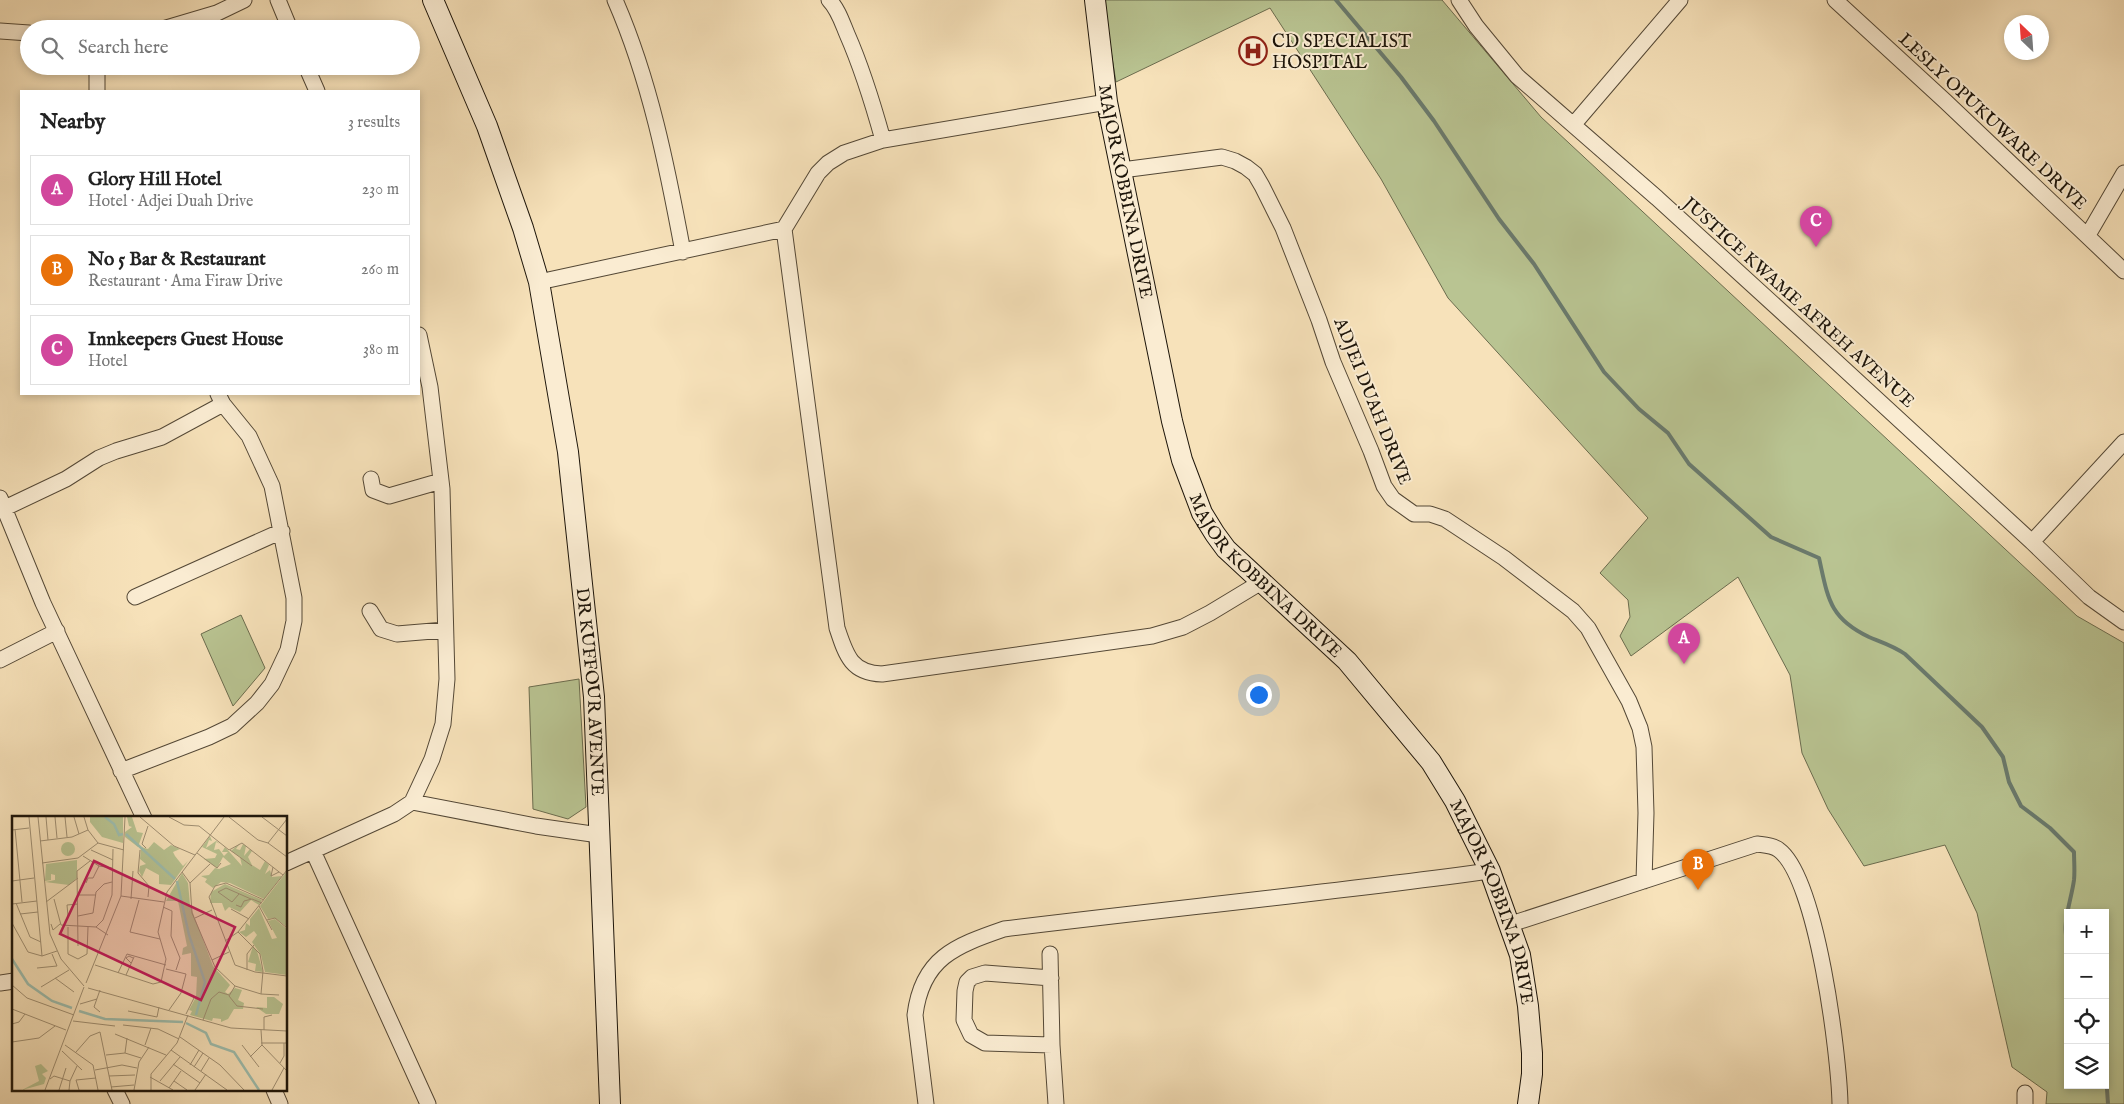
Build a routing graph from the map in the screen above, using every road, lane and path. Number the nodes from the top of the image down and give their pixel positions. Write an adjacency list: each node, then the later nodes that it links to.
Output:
1 (244, 0): 10 (street)
2 (278, 0): 11 (street)
3 (433, 0): 27 (street, DR KUFFOUR AVENUE)
4 (615, 0): 25 (street)
5 (829, 0): 20 (street)
6 (1095, 0): 18 (street, MAJOR KOBBINA DRIVE)
7 (1459, 0): 19 (street, JUSTICE KWAME AFREH AVENUE)
8 (1680, 0): 19 (street)
9 (1834, 0): 24 (street, LESLY OPUKUWARE DRIVE)
10 (193, 20)
11 (286, 20)
12 (0, 31): 13 (street)
13 (20, 32)
14 (98, 75): 16 (street)
15 (310, 75): 17 (street)
16 (97, 90)
17 (317, 90)
18 (1107, 102): 20 (street); 21 (street, MAJOR KOBBINA DRIVE)
19 (1574, 124): 35 (street, JUSTICE KWAME AFREH AVENUE)
20 (883, 140): 23 (street)
21 (1122, 170): 36 (street, MAJOR KOBBINA DRIVE); 50 (street, ADJEI DUAH DRIVE)
22 (2124, 173): 24 (street)
23 (784, 229): 25 (street); 36 (street)
24 (2088, 235): 26 (street, LESLY OPUKUWARE DRIVE)
25 (682, 252): 27 (street)
26 (2124, 271)
27 (539, 282): 46 (street, DR KUFFOUR AVENUE)
28 (421, 359): 32 (street)
29 (221, 399): 33 (street); 34 (street)
30 (2124, 442): 35 (street)
31 (371, 479): 32 (street)
32 (441, 481): 40 (street)
33 (3, 503): 41 (street)
34 (282, 531): 37 (street); 43 (street)
35 (2032, 542): 39 (street, JUSTICE KWAME AFREH AVENUE)
36 (1263, 581): 49 (street, MAJOR KOBBINA DRIVE)
37 (135, 597)
38 (370, 611): 40 (street)
39 (2124, 622)
40 (445, 630): 44 (street)
41 (57, 631): 42 (street); 43 (street)
42 (0, 660)
43 (121, 771): 45 (street)
44 (412, 802): 46 (street); 47 (street)
45 (143, 816)
46 (599, 834): 60 (street, DR KUFFOUR AVENUE)
47 (313, 850): 48 (street); 59 (street)
48 (288, 862)
49 (1490, 871): 51 (street, MAJOR KOBBINA DRIVE); 61 (street)
50 (1644, 881): 51 (street); 64 (street)
51 (1511, 924): 63 (street, MAJOR KOBBINA DRIVE)
52 (1050, 954): 53 (street)
53 (1051, 978): 54 (street); 54 (street)
54 (1052, 1045): 62 (street)
55 (116, 1092): 57 (street)
56 (275, 1092): 58 (street)
57 (122, 1104)
58 (280, 1104)
59 (428, 1104)
60 (610, 1104)
61 (926, 1104)
62 (1056, 1104)
63 (1528, 1104)
64 (1840, 1104)

